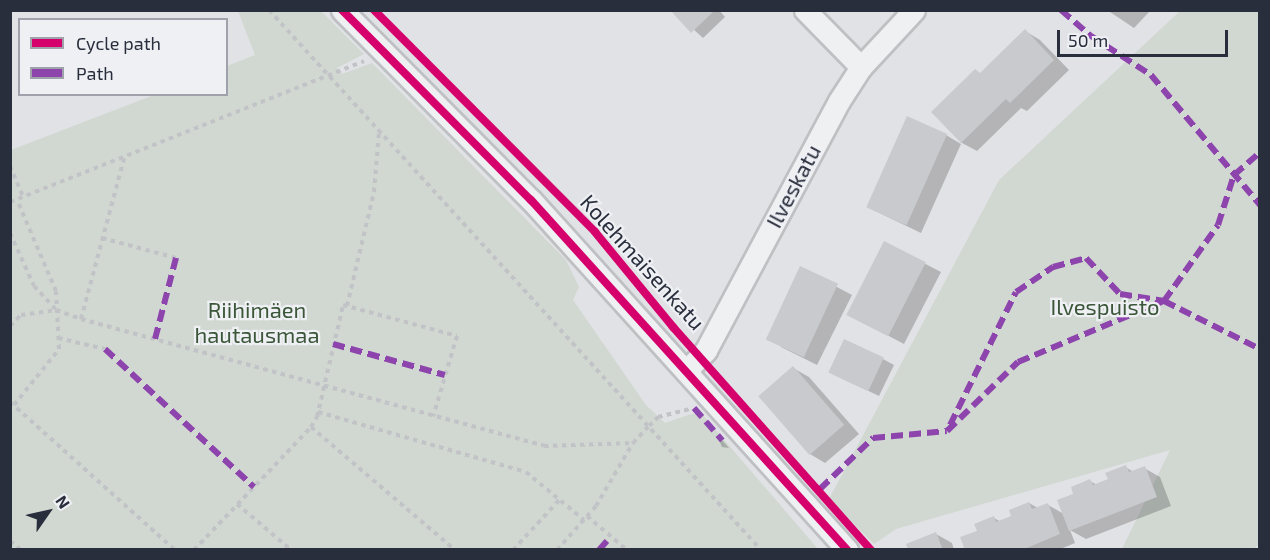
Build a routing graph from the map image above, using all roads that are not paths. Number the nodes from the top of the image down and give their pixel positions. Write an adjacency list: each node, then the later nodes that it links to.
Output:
1 (342, 10): 5 (street, Kolehmaisenkatu)
2 (805, 10): 4 (street)
3 (914, 10): 4 (street, Ilveskatu)
4 (861, 67): 5 (street, Ilveskatu)
5 (686, 371): 6 (street, Kolehmaisenkatu)
6 (848, 549)

